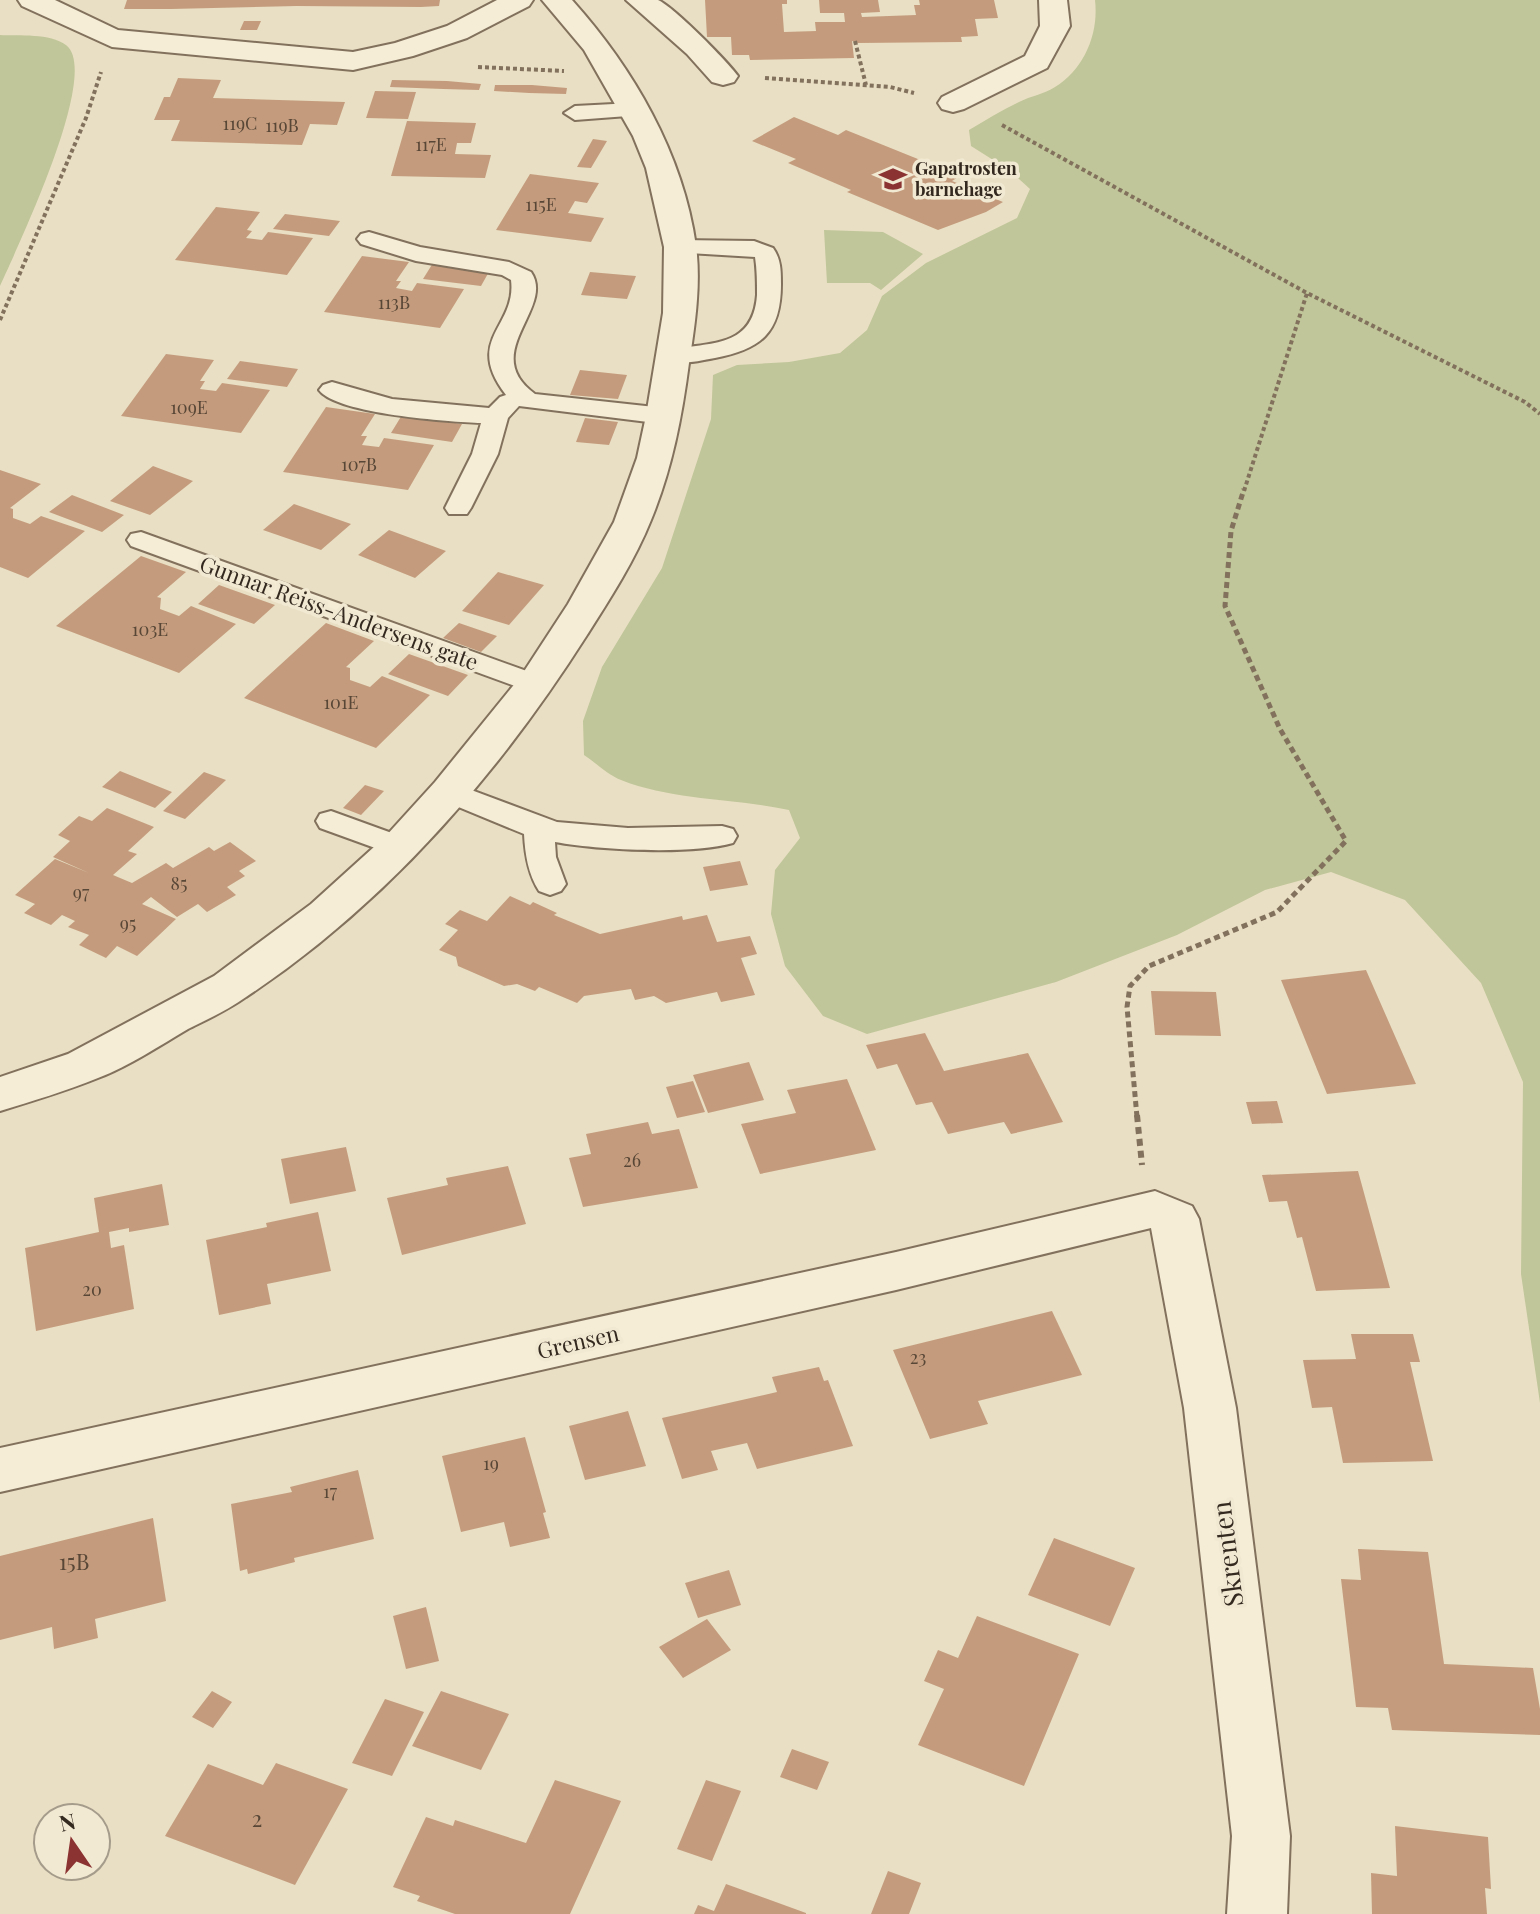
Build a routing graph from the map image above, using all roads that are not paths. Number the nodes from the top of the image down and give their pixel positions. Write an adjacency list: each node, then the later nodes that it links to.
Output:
1 (32, 0): 2 (street)
2 (519, 0)
3 (556, 0): 8 (street)
4 (640, 0): 6 (street)
5 (1053, 0): 7 (street)
6 (723, 76)
7 (953, 103)
8 (633, 110): 9 (lane); 11 (street)
9 (575, 113)
10 (369, 239): 14 (lane)
11 (680, 247): 12 (street); 12 (lane)
12 (674, 356): 16 (street)
13 (332, 390): 15 (lane)
14 (517, 395): 15 (lane); 16 (lane)
15 (496, 416): 17 (lane)
16 (664, 416): 19 (street)
17 (458, 508)
18 (141, 540): 19 (lane, Gunnar Reiss-Andersens gate)
19 (536, 684): 20 (street)
20 (450, 792): 22 (lane); 24 (street)
21 (331, 821): 24 (lane)
22 (539, 828): 23 (lane); 25 (lane)
23 (722, 836)
24 (400, 847): 26 (street)
25 (550, 884)
26 (0, 1094)
27 (1155, 1209): 28 (street, Grensen); 29 (street, Skrenten)
28 (0, 1470)
29 (1257, 1914)

